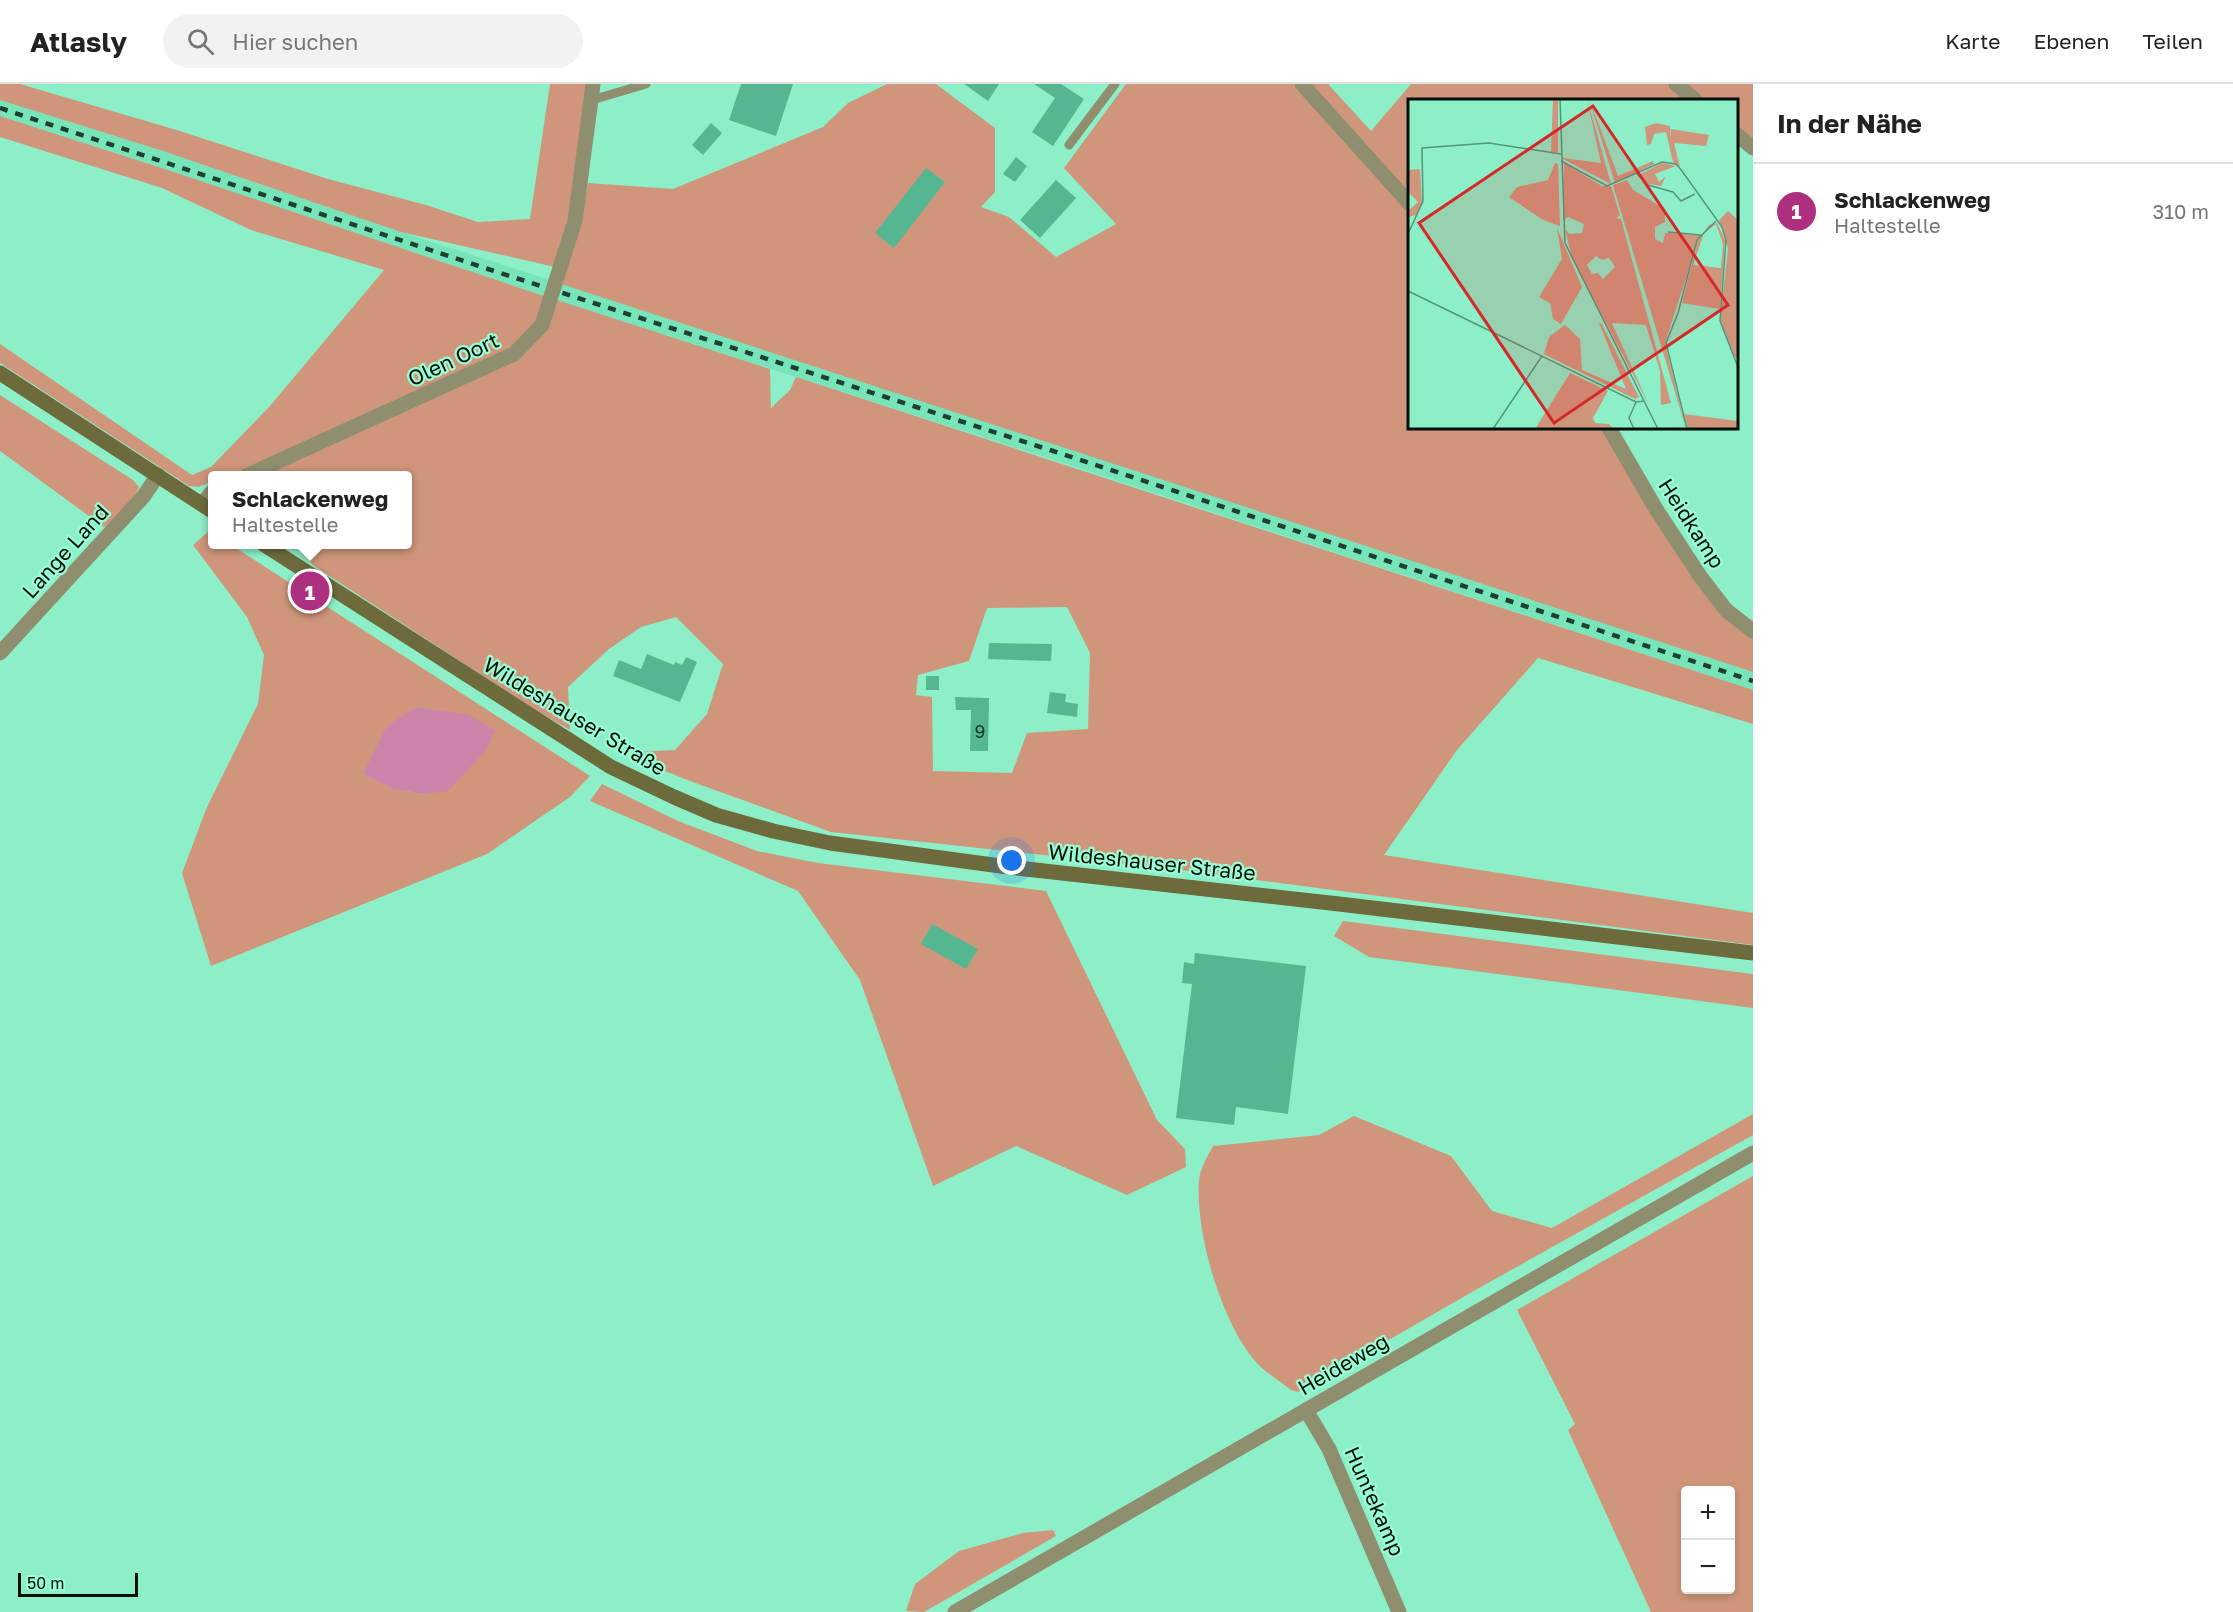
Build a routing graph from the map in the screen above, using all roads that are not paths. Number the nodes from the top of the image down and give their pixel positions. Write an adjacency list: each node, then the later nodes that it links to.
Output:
1 (593, 84): 7 (street, Olen Oort)
2 (646, 84): 7 (lane)
3 (1115, 84): 9 (lane)
4 (1302, 84): 11 (street)
5 (1676, 84): 6 (street)
6 (1694, 99)
7 (592, 100): 14 (street, Olen Oort, bridge)
8 (1738, 135): 10 (street)
9 (1069, 145)
10 (1753, 148)
11 (1408, 202)
12 (0, 373): 15 (main road)
13 (1610, 429): 18 (street, Heidkamp)
14 (257, 471)
15 (158, 475): 16 (main road); 19 (street, Lange Land)
16 (207, 508)
17 (271, 549): 20 (main road, Wildeshauser Straße)
18 (1753, 631)
19 (0, 653)
20 (1753, 953)
21 (1753, 1153): 22 (street, Heideweg)
22 (1306, 1410): 23 (street, Heideweg); 24 (street, Huntekamp)
23 (955, 1612)
24 (1399, 1612)

